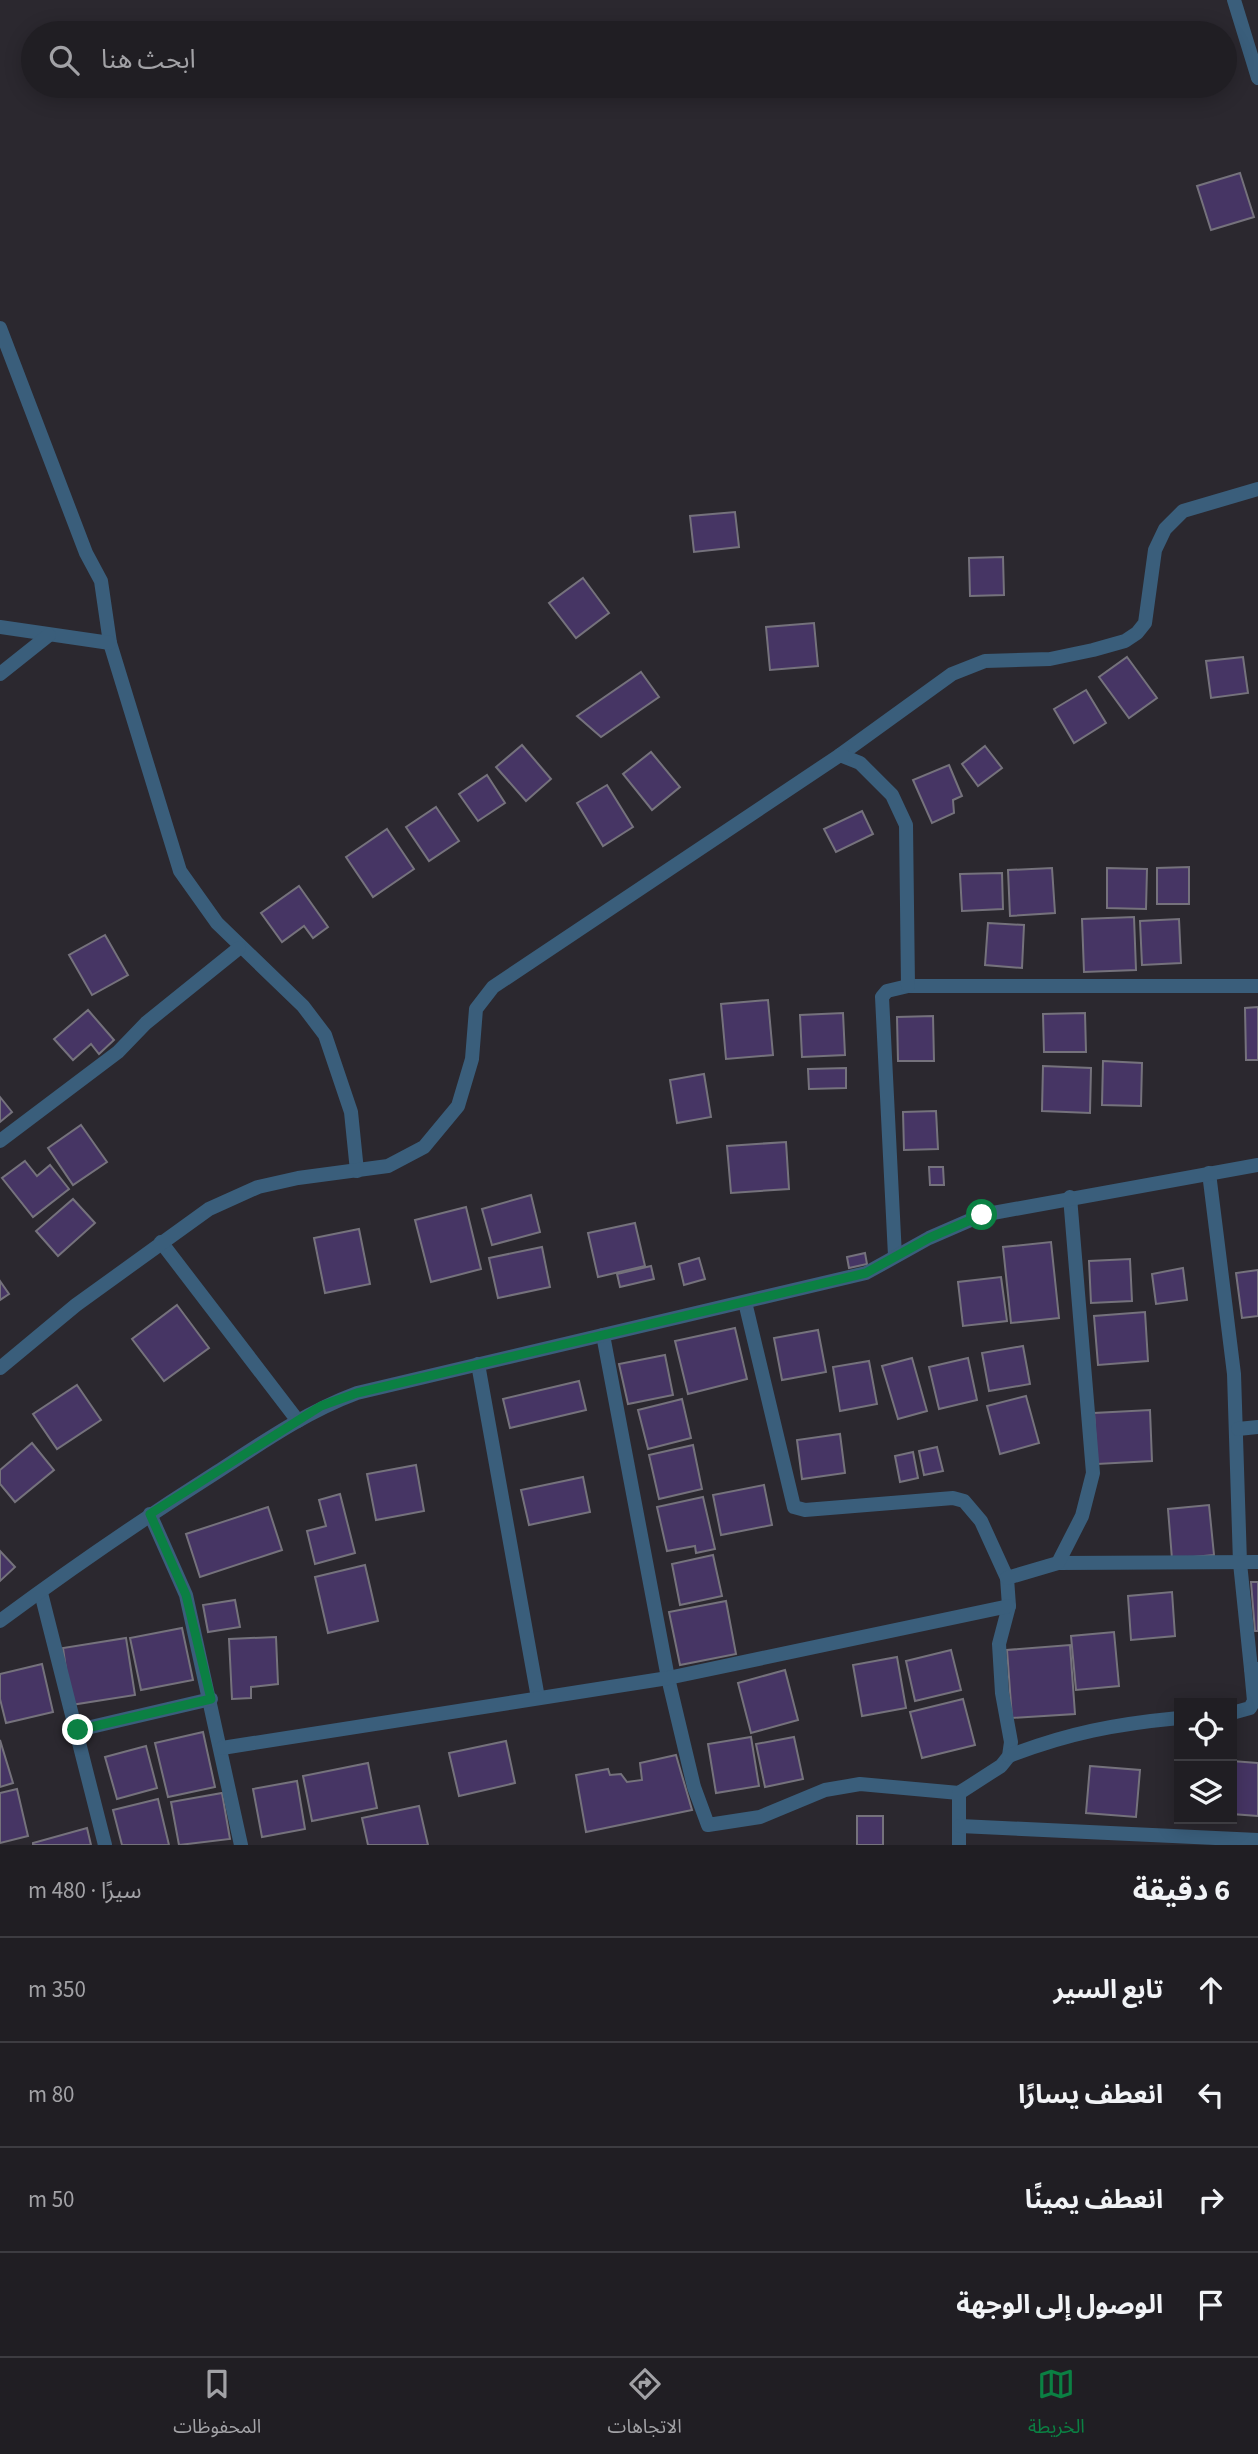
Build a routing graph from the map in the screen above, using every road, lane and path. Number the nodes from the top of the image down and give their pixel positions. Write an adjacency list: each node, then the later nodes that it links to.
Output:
1 (1234, 0): 2 (street)
2 (1258, 78)
3 (0, 328): 7 (street)
4 (1258, 489): 9 (street)
5 (0, 627): 6 (street)
6 (50, 635): 7 (street); 8 (street)
7 (110, 643): 10 (street)
8 (0, 674)
9 (840, 754): 11 (street); 15 (street)
10 (239, 947): 13 (street); 15 (street)
11 (908, 986): 12 (street); 19 (street)
12 (1258, 986)
13 (0, 1141)
14 (1258, 1165): 16 (street)
15 (357, 1171): 18 (street)
16 (1209, 1173): 17 (street); 26 (street)
17 (1070, 1198): 19 (street); 29 (street)
18 (161, 1242): 23 (street); 24 (street)
19 (895, 1256): 20 (street)
20 (745, 1301): 21 (street); 31 (street)
21 (603, 1335): 22 (street); 36 (street)
22 (478, 1364): 24 (street); 37 (street)
23 (0, 1368)
24 (298, 1421): 27 (street)
25 (1258, 1427): 26 (street)
26 (1238, 1429): 30 (street)
27 (150, 1514): 32 (street); 38 (street)
28 (1258, 1562): 30 (street)
29 (1058, 1563): 30 (street); 31 (street)
30 (1240, 1563): 35 (street)
31 (1007, 1578): 33 (street)
32 (41, 1593): 34 (street); 41 (street)
33 (1009, 1606): 36 (street); 43 (street)
34 (0, 1621)
35 (1255, 1669): 39 (street)
36 (668, 1678): 37 (street); 44 (street)
37 (538, 1698): 42 (street)
38 (211, 1699): 41 (street); 42 (street)
39 (1237, 1712)
40 (1174, 1719): 43 (street)
41 (78, 1730): 47 (street)
42 (222, 1748): 48 (street)
43 (1009, 1756): 44 (street)
44 (959, 1793): 45 (street)
45 (960, 1826): 46 (street); 49 (street)
46 (1258, 1840)
47 (105, 1845)
48 (241, 1845)
49 (959, 1845)

